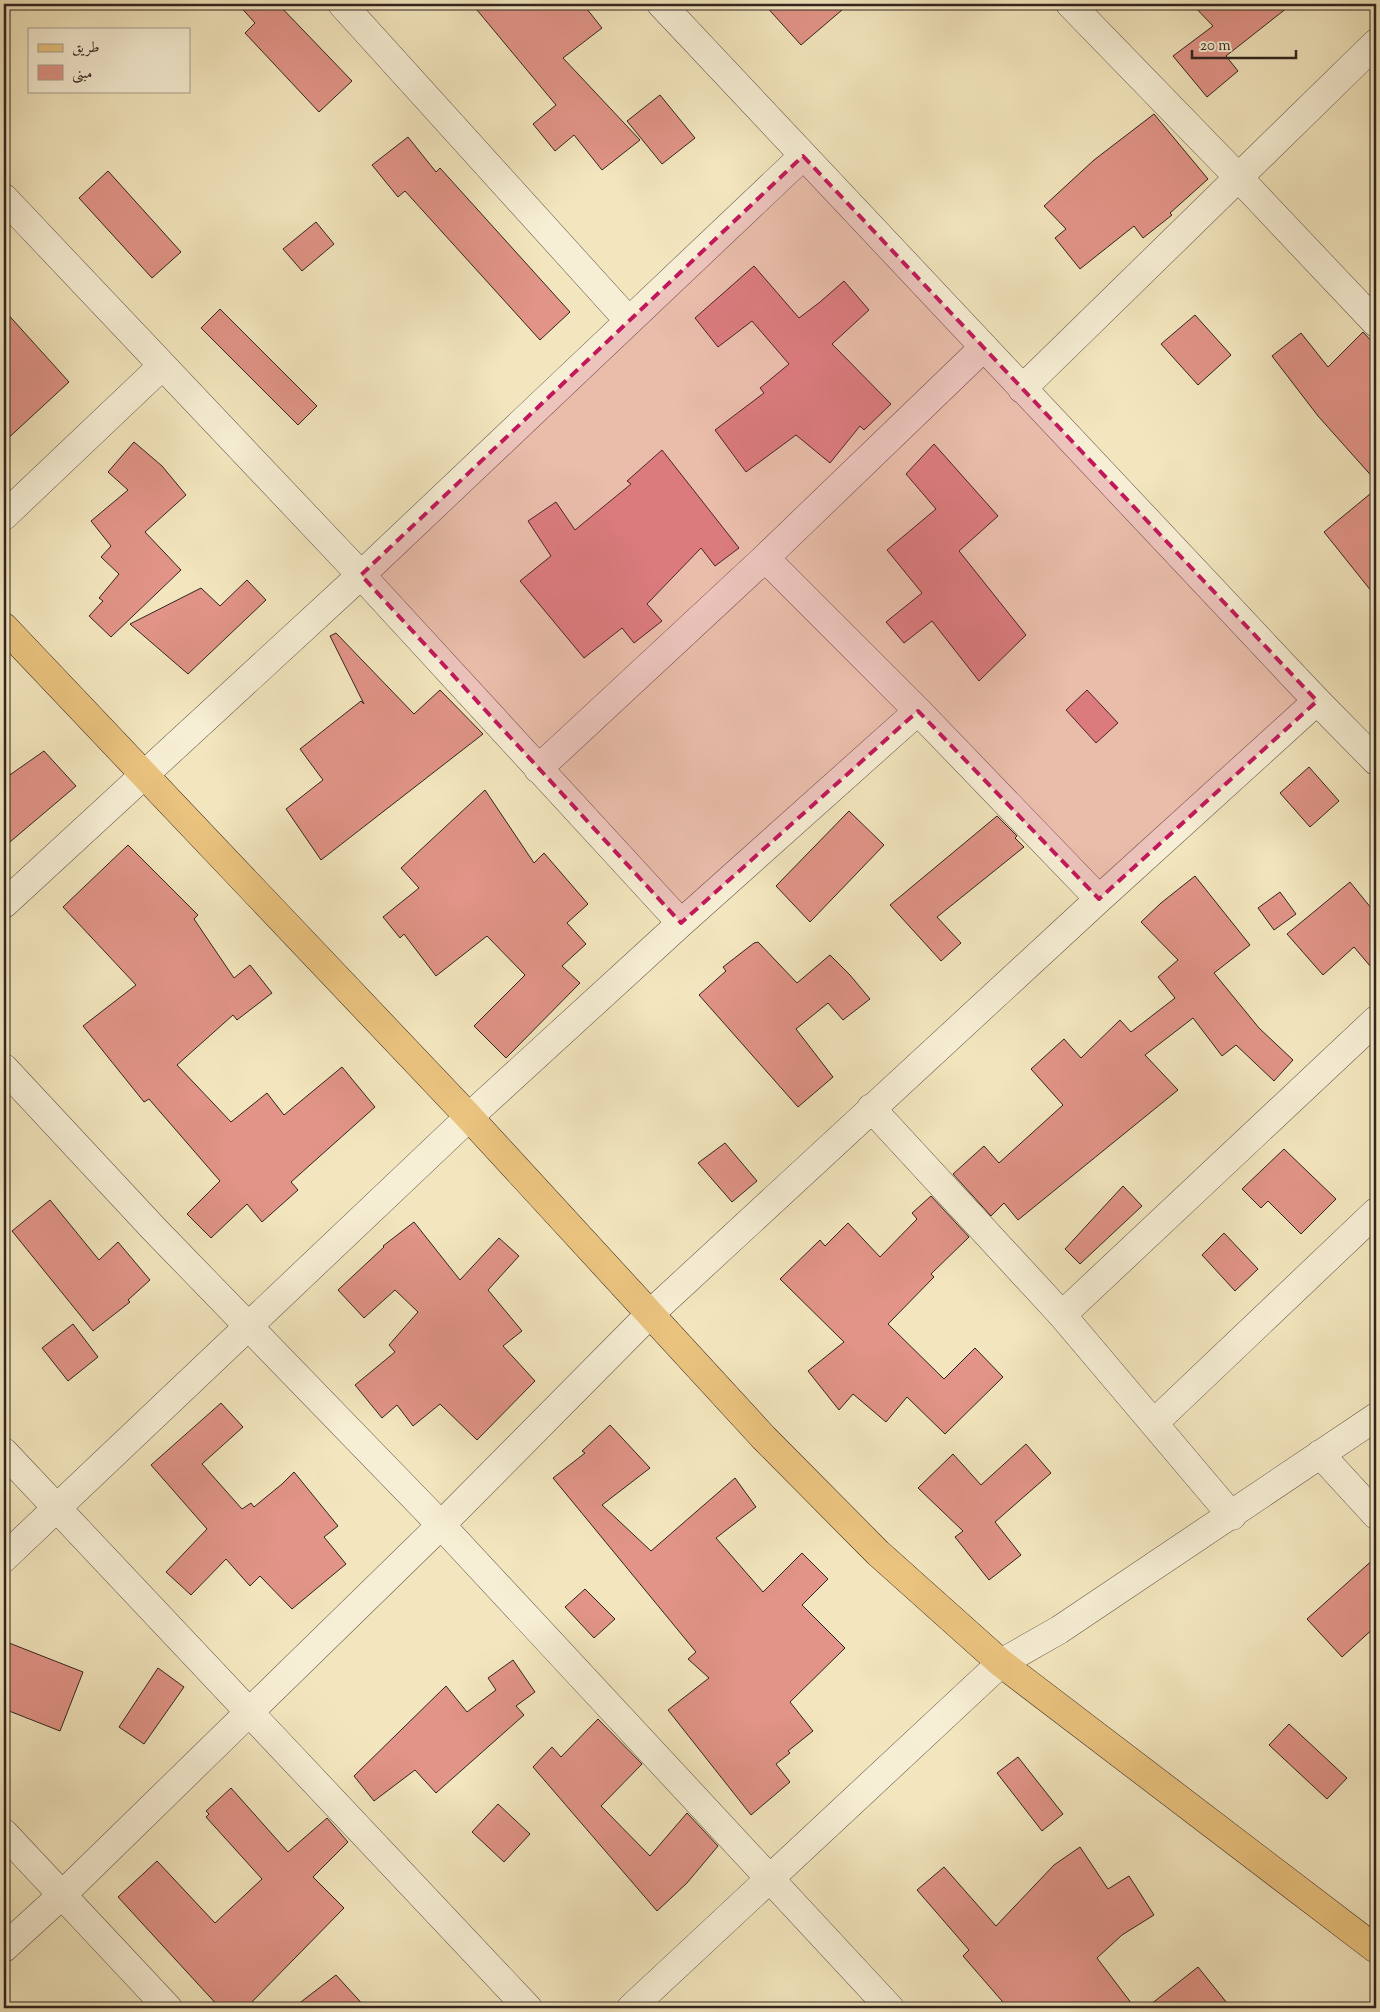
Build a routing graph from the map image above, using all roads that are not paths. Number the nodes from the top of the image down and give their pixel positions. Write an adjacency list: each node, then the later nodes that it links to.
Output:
1 (342, 4): 8 (street)
2 (661, 4): 5 (street)
3 (1070, 4): 6 (street)
4 (1376, 43): 6 (street)
5 (803, 156): 8 (street); 10 (street)
6 (1238, 177): 9 (street); 12 (street)
7 (4, 198): 11 (street)
8 (629, 321): 15 (street)
9 (1376, 323)
10 (984, 347): 12 (street); 14 (street)
11 (162, 366): 13 (street); 15 (street)
12 (1022, 389): 17 (street)
13 (4, 516)
14 (765, 558): 18 (street); 20 (street)
15 (361, 575): 20 (street); 21 (street)
16 (4, 627): 21 (main road)
17 (1317, 701): 19 (street); 22 (street)
18 (918, 711): 22 (street); 24 (street)
19 (1376, 761)
20 (538, 769): 24 (street)
21 (143, 775): 23 (street); 28 (main road)
22 (1099, 899): 27 (street)
23 (4, 904)
24 (681, 923): 28 (street)
25 (1376, 1020): 31 (street)
26 (4, 1068): 32 (street)
27 (872, 1108): 30 (street); 31 (street)
28 (469, 1117): 30 (main road); 32 (street)
29 (1376, 1212): 34 (street)
30 (651, 1313): 40 (street); 42 (main road)
31 (1062, 1315): 34 (street)
32 (249, 1325): 37 (street); 40 (street)
33 (1376, 1417): 36 (street)
34 (1154, 1423): 39 (street)
35 (4, 1452): 37 (street)
36 (1320, 1454): 38 (street); 39 (street)
37 (57, 1509): 41 (street); 43 (street)
38 (1376, 1515)
39 (1232, 1516): 42 (street)
40 (441, 1525): 43 (street); 45 (street)
41 (4, 1558)
42 (1000, 1662): 45 (street); 48 (main road)
43 (249, 1714): 46 (street); 50 (street)
44 (4, 1833): 46 (street)
45 (768, 1879): 51 (street); 52 (street)
46 (63, 1894): 47 (street); 49 (street)
47 (4, 1948)
48 (1376, 1949)
49 (168, 2008)
50 (528, 2008)
51 (631, 2008)
52 (890, 2008)

